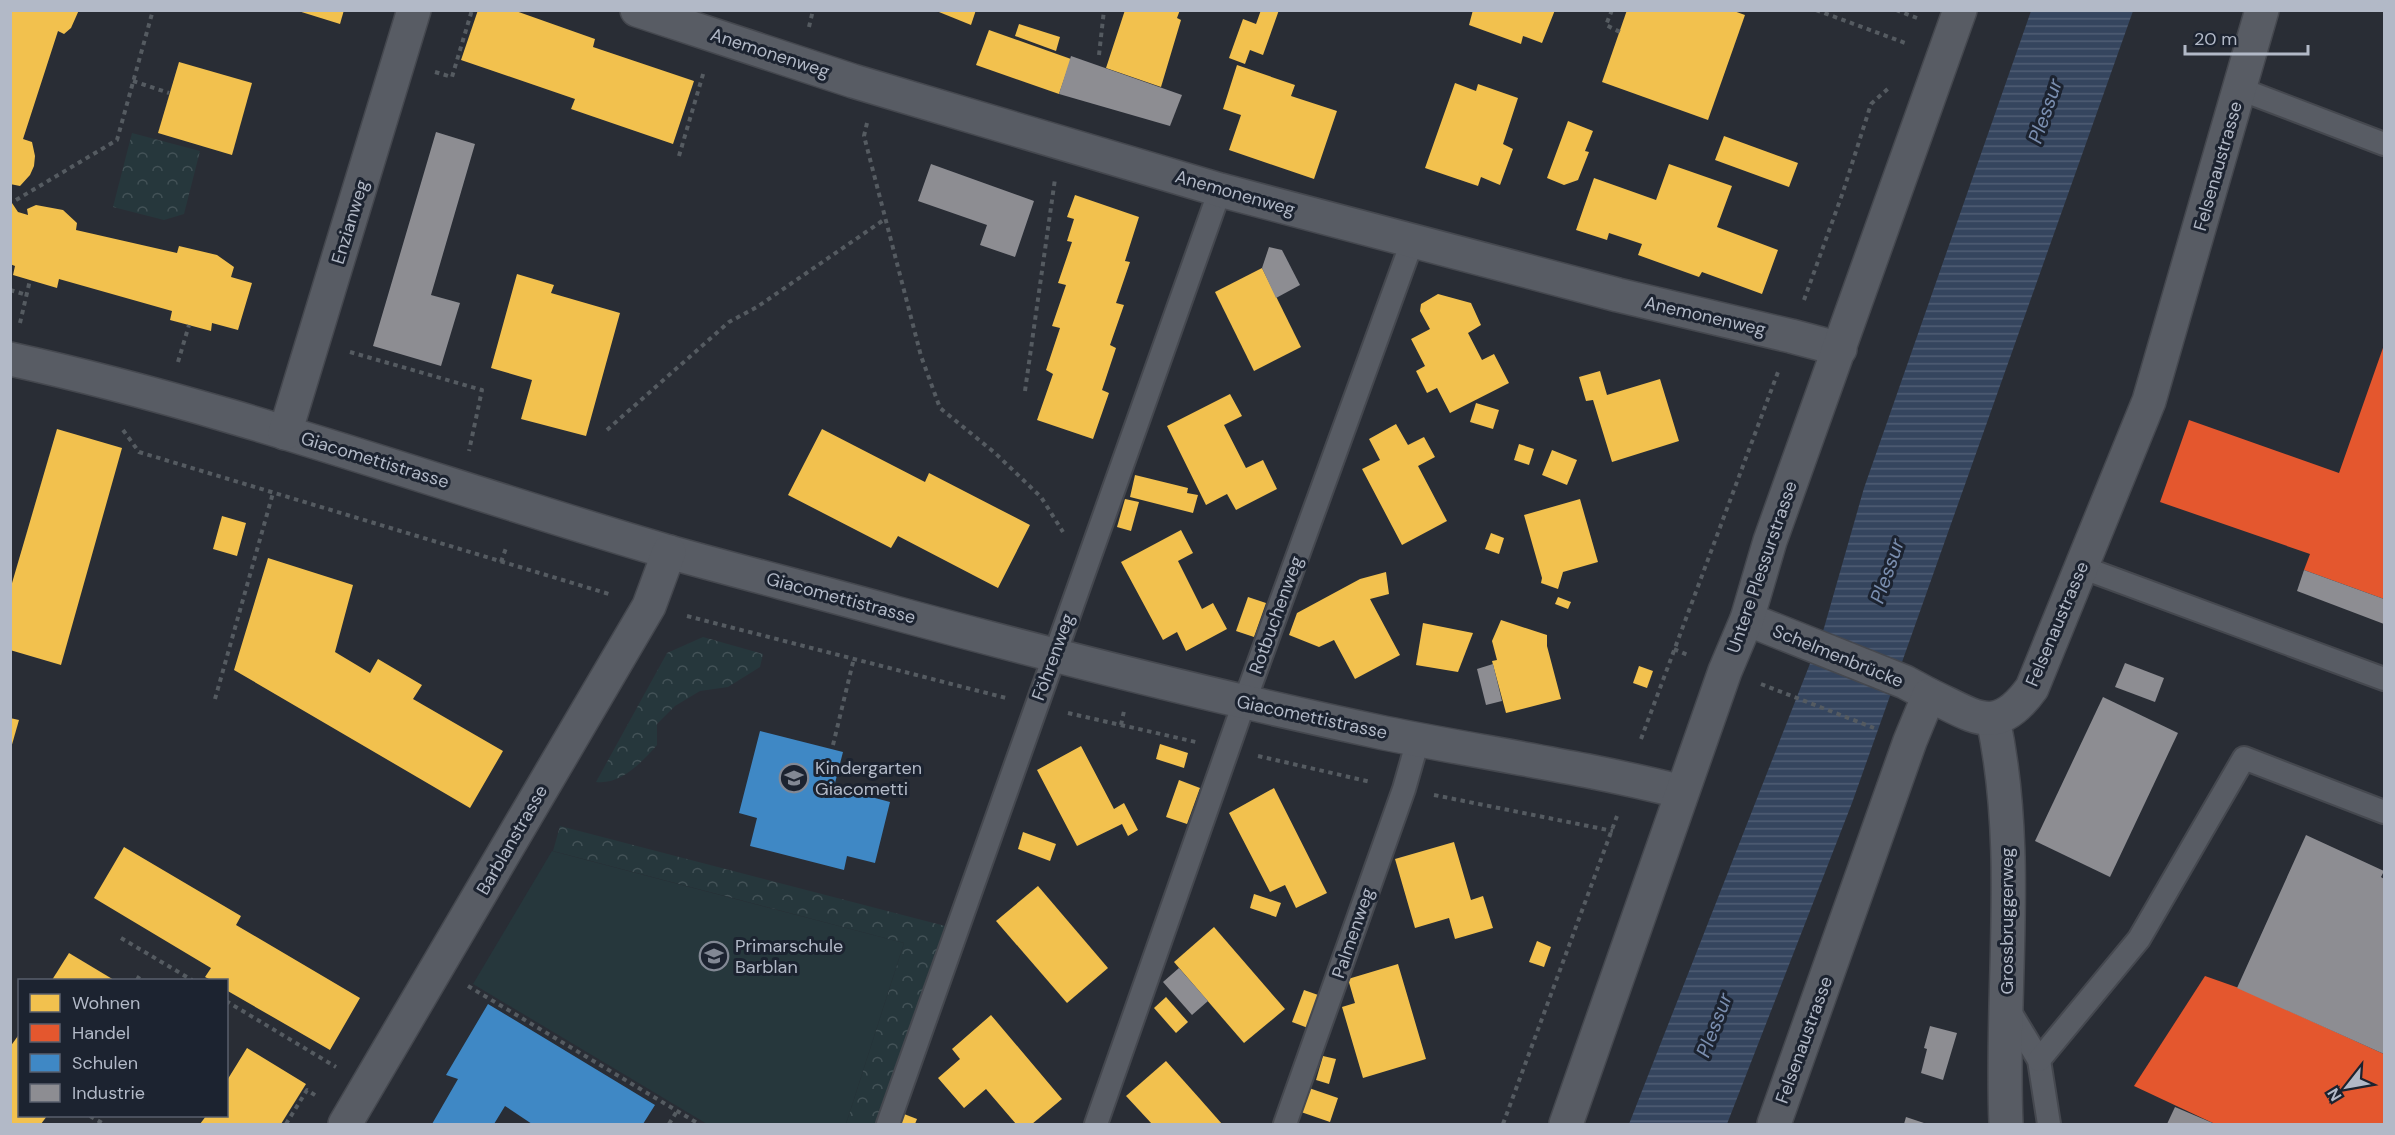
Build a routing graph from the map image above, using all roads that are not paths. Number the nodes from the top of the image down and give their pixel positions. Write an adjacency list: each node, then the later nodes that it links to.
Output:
1 (414, 10): 11 (street, Enzianweg)
2 (637, 10): 7 (street, Anemonenweg)
3 (1960, 10): 9 (street, Untere Plessurstrasse)
4 (2262, 10): 5 (street, Felsenaustrasse)
5 (2240, 89): 6 (lane); 13 (street, Felsenaustrasse)
6 (2385, 144)
7 (1220, 190): 8 (street, Anemonenweg); 15 (lane, Föhrenweg)
8 (1412, 242): 9 (street, Anemonenweg); 18 (lane, Rotbuchenweg)
9 (1840, 349): 14 (street, Untere Plessurstrasse)
10 (10, 359): 11 (street, Giacomettistrasse)
11 (285, 433): 12 (street, Giacomettistrasse)
12 (669, 552): 15 (street, Giacomettistrasse); 25 (street, Barblanstrasse)
13 (2081, 567): 16 (lane); 19 (street, Felsenaustrasse)
14 (1747, 619): 17 (street, Schelmenbrücke); 21 (street, Untere Plessurstrasse)
15 (1054, 656): 18 (street, Giacomettistrasse); 26 (lane, Föhrenweg)
16 (2385, 679)
17 (1917, 688): 19 (street); 30 (street, Felsenaustrasse)
18 (1244, 703): 20 (street, Giacomettistrasse); 27 (lane, Rotbuchenweg)
19 (1993, 719): 23 (street, Grossbruggerweg)
20 (1418, 740): 21 (street, Giacomettistrasse); 28 (lane, Palmenweg)
21 (1682, 792): 29 (street, Untere Plessurstrasse)
22 (2385, 813): 24 (lane)
23 (2007, 1007): 24 (lane); 31 (street, Grossbruggerweg)
24 (2039, 1060): 32 (lane)
25 (345, 1125)
26 (888, 1125)
27 (1096, 1125)
28 (1285, 1125)
29 (1566, 1125)
30 (1774, 1125)
31 (2006, 1125)
32 (2049, 1125)

